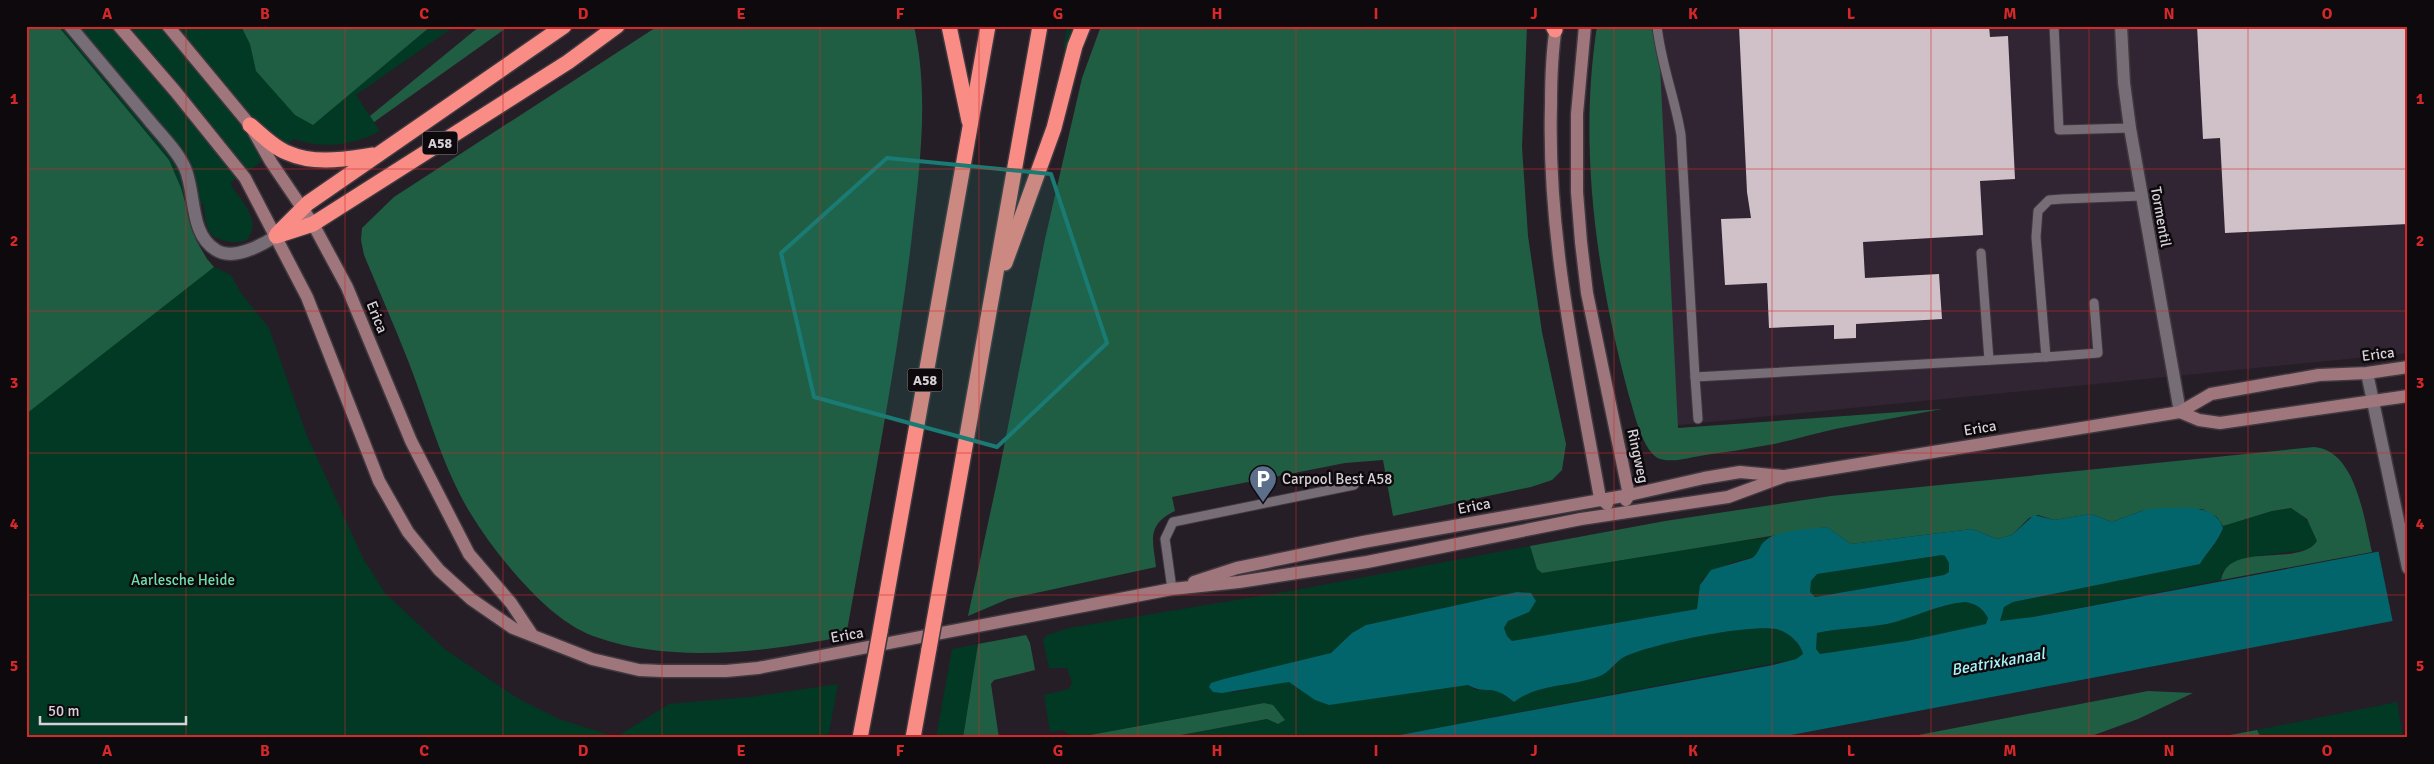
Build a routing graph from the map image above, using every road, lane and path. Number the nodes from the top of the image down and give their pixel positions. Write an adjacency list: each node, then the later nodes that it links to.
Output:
1 (70, 26): 22 (street)
2 (119, 26): 22 (main road, Erica)
3 (168, 26): 15 (main road, Erica)
4 (564, 26): 18 (highway, A58)
5 (617, 26): 21 (highway, A58)
6 (949, 26): 16 (highway, A58)
7 (988, 26): 16 (highway, A58)
8 (1040, 26): 25 (highway)
9 (1083, 26): 25 (highway)
10 (1585, 26): 37 (main road, Ringweg)
11 (1657, 26): 30 (lane)
12 (2054, 26): 17 (lane)
13 (2121, 26): 17 (street, Tormentil)
14 (1555, 28): 38 (main road)
15 (250, 125): 18 (highway, A58); 20 (main road, Erica)
16 (970, 128): 43 (highway, A58, bridge)
17 (2130, 128): 19 (street, Tormentil)
18 (375, 155): 20 (highway, A58)
19 (2141, 196): 26 (lane); 33 (street, Tormentil)
20 (302, 208): 21 (main road, Erica); 22 (highway)
21 (313, 224): 22 (highway); 42 (main road, Erica)
22 (276, 236): 42 (main road, Erica)
23 (1981, 253): 27 (lane)
24 (2094, 303): 26 (lane)
25 (990, 304): 44 (highway, bridge)
26 (2046, 357): 27 (lane)
27 (1989, 360): 30 (lane)
28 (2408, 367): 29 (main road, Erica)
29 (2367, 373): 32 (street); 33 (main road, Erica)
30 (1695, 377): 34 (lane)
31 (2408, 396): 32 (main road)
32 (2372, 403): 33 (main road); 40 (street)
33 (2180, 412): 35 (main road, Erica)
34 (1698, 419)
35 (1785, 476): 37 (main road, Erica); 39 (main road, Erica)
36 (1354, 485): 41 (lane)
37 (1629, 495): 38 (main road, Erica); 39 (main road, Ringweg)
38 (1600, 498): 39 (main road); 41 (main road, Erica)
39 (1619, 512): 41 (main road, Erica)
40 (2408, 568)
41 (1172, 589): 42 (main road, Erica)
42 (531, 633)
43 (860, 738)
44 (912, 738)

